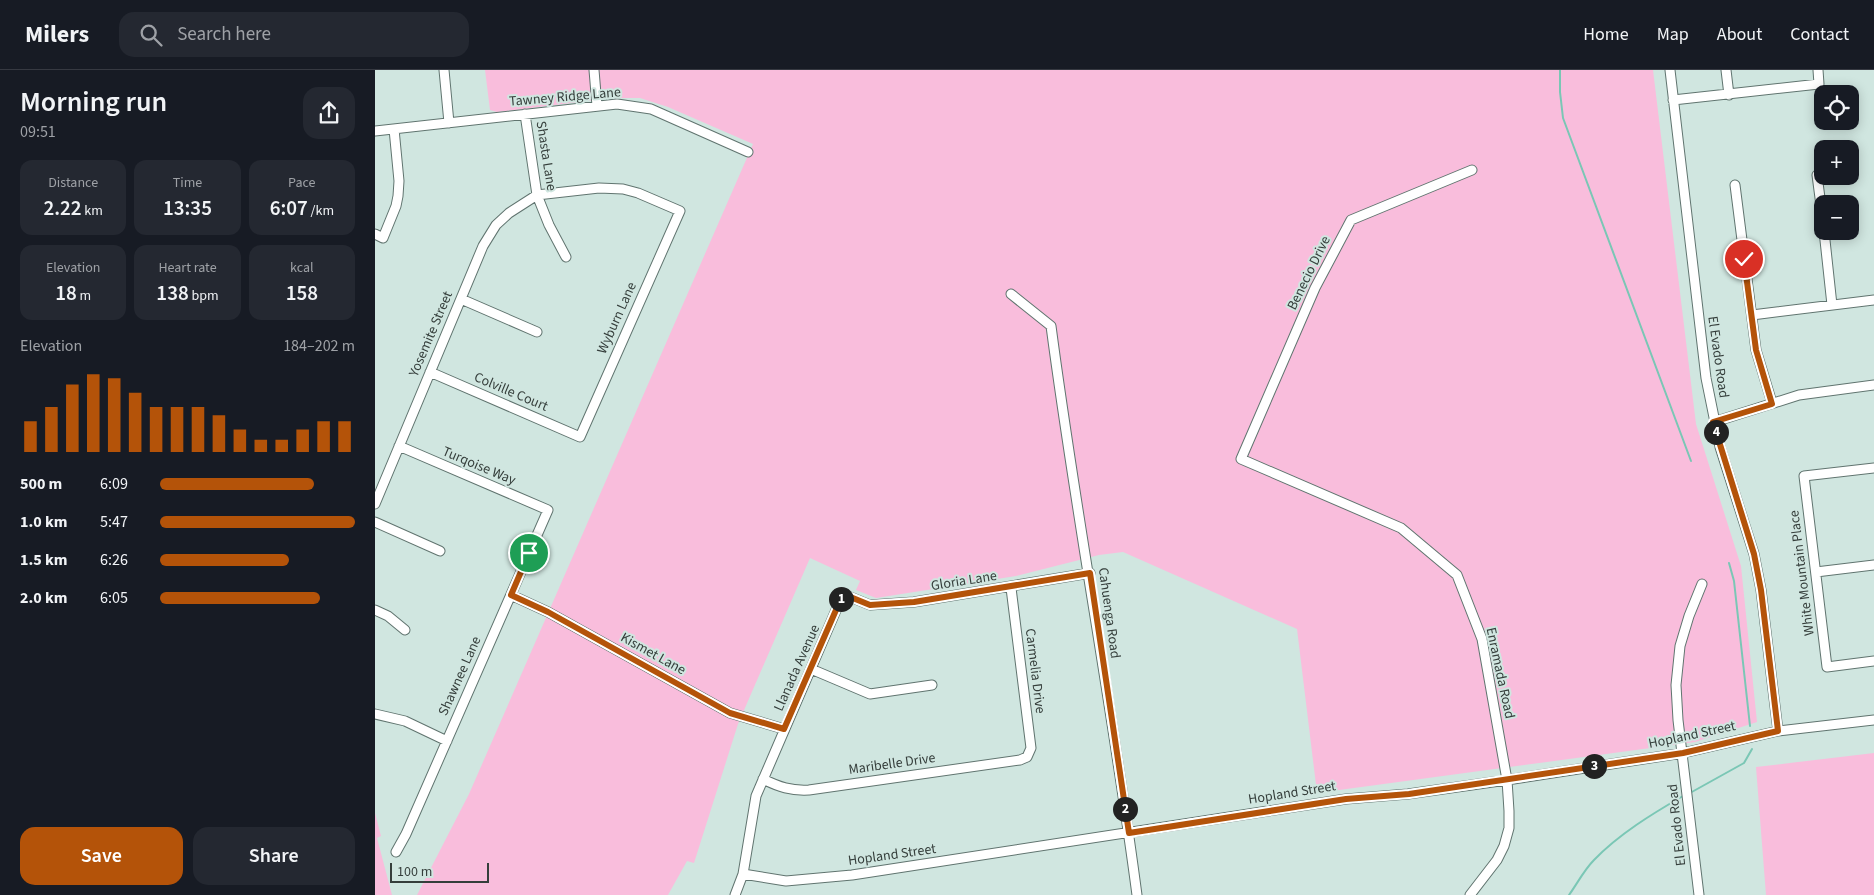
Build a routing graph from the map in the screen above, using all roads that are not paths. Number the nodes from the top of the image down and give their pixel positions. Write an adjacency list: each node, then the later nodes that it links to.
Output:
1 (444, 70): 10 (street)
2 (594, 70): 8 (street)
3 (1670, 70): 7 (street, El Evado Road)
4 (1726, 70): 6 (street)
5 (1817, 70): 6 (street)
6 (1729, 95): 7 (street)
7 (1673, 100): 29 (street, El Evado Road)
8 (597, 106): 9 (street, Tawney Ridge Lane); 13 (street, Tawney Ridge Lane)
9 (525, 114): 10 (street, Tawney Ridge Lane); 16 (street, Shasta Lane)
10 (449, 123): 11 (street, Tawney Ridge Lane)
11 (394, 129): 12 (street, Tawney Ridge Lane); 17 (street)
12 (375, 131)
13 (748, 152)
14 (1472, 170): 32 (street, Benecio Drive)
15 (1735, 185): 24 (street)
16 (537, 195): 19 (street, Shasta Lane); 21 (street, Yosemite Street); 30 (street, Wyburn Lane)
17 (375, 234)
18 (1825, 240): 23 (street)
19 (566, 257)
20 (1011, 294): 40 (street, Cahuenga Road)
21 (461, 299): 25 (street); 26 (street, Yosemite Street)
22 (1874, 300): 23 (street)
23 (1832, 305): 24 (street)
24 (1752, 315): 28 (street)
25 (537, 332)
26 (430, 372): 30 (street, Colville Court); 31 (street, Yosemite Street)
27 (1874, 385): 28 (street)
28 (1772, 404): 29 (street)
29 (1713, 422): 53 (street, El Evado Road)
30 (580, 437)
31 (399, 446): 34 (street, Yosemite Street); 35 (street, Turqoise Way)
32 (1241, 459): 58 (street, Enramada Road)
33 (1874, 468): 39 (street, White Mountain Place)
34 (375, 504)
35 (548, 510): 44 (street, Shawnee Lane)
36 (375, 522): 37 (street)
37 (440, 551)
38 (1874, 565): 39 (street)
39 (1816, 572): 47 (street, White Mountain Place)
40 (1090, 573): 42 (street, Gloria Lane); 59 (street, Cahuenga Road)
41 (1702, 584): 55 (street, El Evado Road)
42 (1011, 588): 43 (street, Gloria Lane); 56 (street, Carmelia Drive)
43 (843, 594): 48 (street, Llanada Avenue)
44 (511, 595): 52 (street, Kismet Lane); 54 (street, Shawnee Lane)
45 (375, 610): 46 (street)
46 (405, 630)
47 (1874, 661)
48 (811, 670): 49 (street); 52 (street, Llanada Avenue)
49 (932, 685)
50 (375, 714): 54 (street)
51 (1874, 720): 53 (street, Hopland Street)
52 (784, 729): 57 (street, Llanada Avenue)
53 (1778, 731): 55 (street, Hopland Street)
54 (447, 741): 60 (street, Shawnee Lane)
55 (1683, 753): 58 (street, Hopland Street); 65 (street, El Evado Road)
56 (1027, 757): 57 (street, Maribelle Drive)
57 (763, 779): 61 (street, Llanada Avenue)
58 (1507, 780): 59 (street, Hopland Street); 64 (street, Enramada Road)
59 (1129, 833): 61 (street, Hopland Street); 63 (street, Cahuenga Road)
60 (395, 852)
61 (743, 874): 62 (street, Llanada Avenue)
62 (735, 895)
63 (1137, 895)
64 (1470, 895)
65 (1699, 895)

